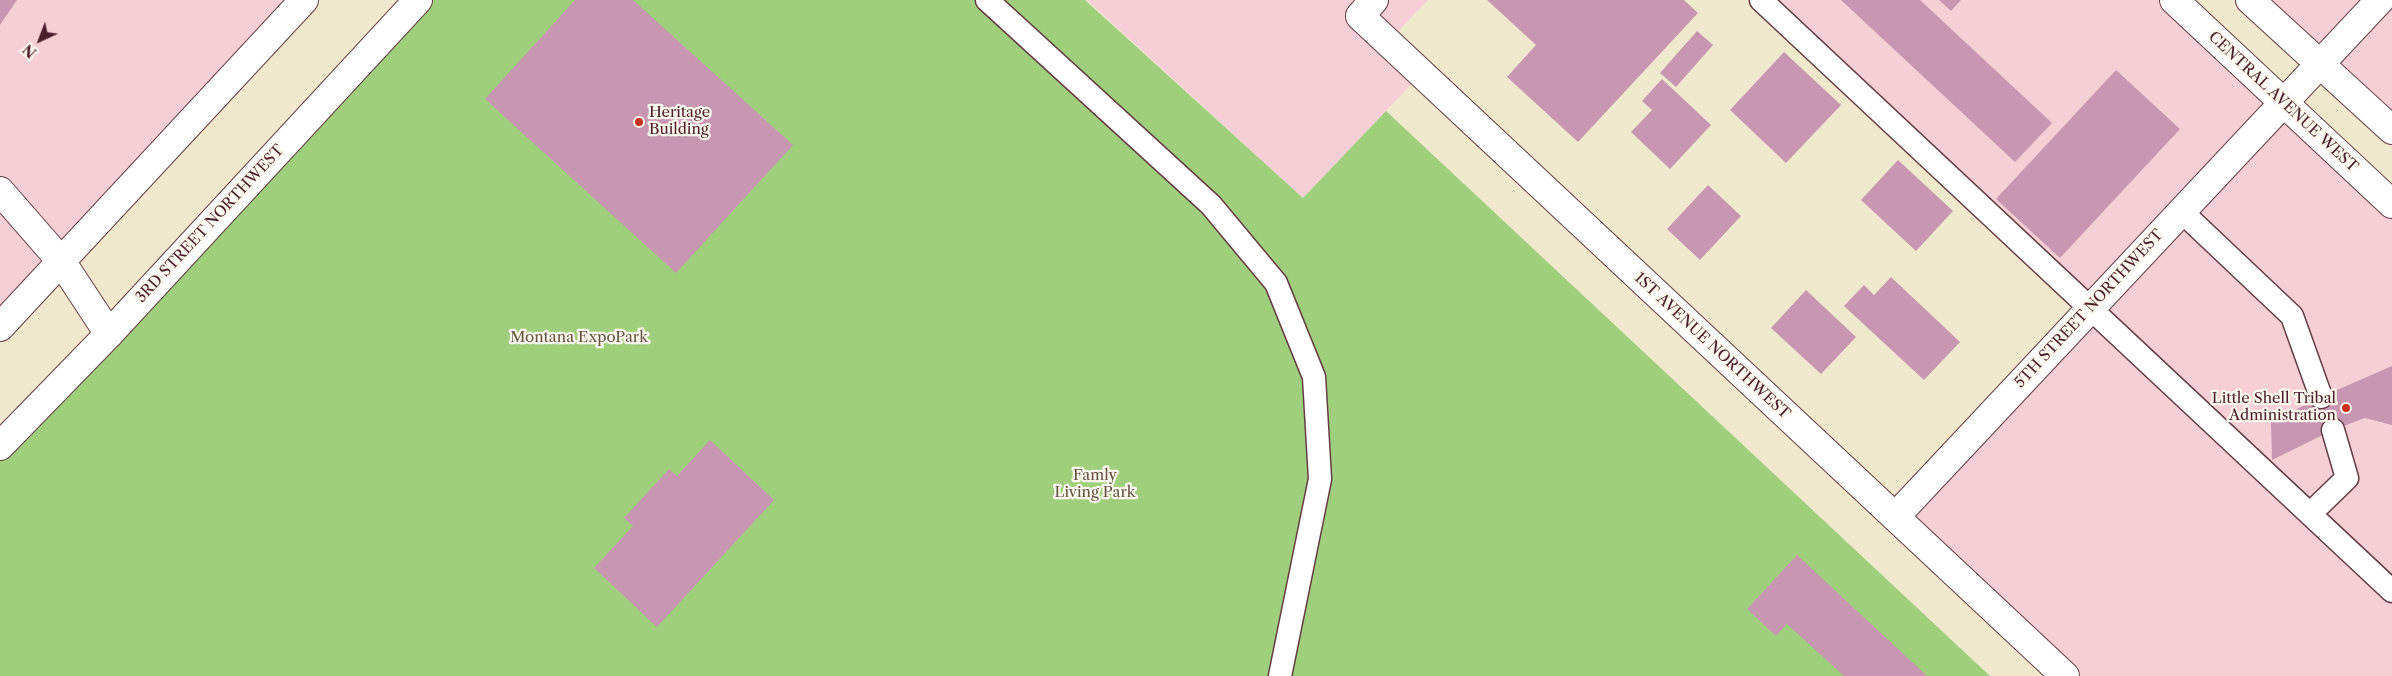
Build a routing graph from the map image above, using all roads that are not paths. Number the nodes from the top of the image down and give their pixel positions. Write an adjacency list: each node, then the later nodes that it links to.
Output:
1 (304, 0): 15 (main road)
2 (418, 0): 18 (main road, 3RD STREET NORTHWEST)
3 (987, 0): 25 (lane)
4 (1761, 0): 16 (lane)
5 (2174, 0): 10 (main road, CENTRAL AVENUE WEST)
6 (2250, 0): 9 (main road)
7 (2380, 0): 9 (main road, 5TH STREET NORTHWEST)
8 (1367, 8): 23 (main road, 1ST AVENUE NORTHWEST)
9 (2320, 65): 10 (main road, 5TH STREET NORTHWEST); 11 (main road)
10 (2284, 102): 13 (main road, CENTRAL AVENUE WEST); 14 (main road, 5TH STREET NORTHWEST)
11 (2392, 130)
12 (0, 191): 15 (main road)
13 (2392, 204)
14 (2181, 211): 16 (main road, 5TH STREET NORTHWEST); 19 (lane)
15 (61, 261): 17 (main road); 18 (main road)
16 (2090, 308): 22 (lane); 23 (main road, 5TH STREET NORTHWEST)
17 (0, 327)
18 (109, 334): 21 (main road, 3RD STREET NORTHWEST)
19 (2321, 397)
20 (2333, 430): 22 (lane)
21 (0, 446)
22 (2310, 514): 24 (lane)
23 (1894, 517): 26 (main road, 1ST AVENUE NORTHWEST)
24 (2392, 591)
25 (1280, 676)
26 (2065, 676)

